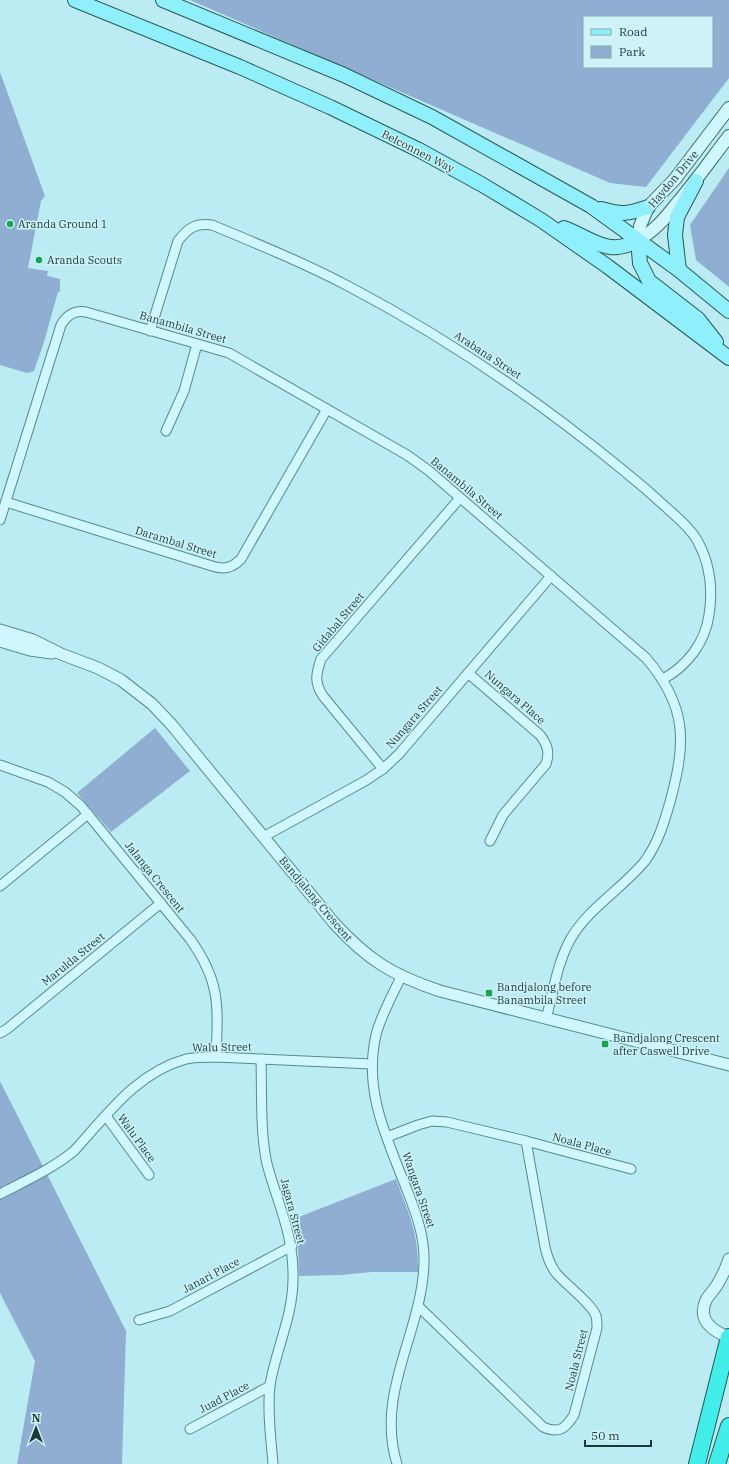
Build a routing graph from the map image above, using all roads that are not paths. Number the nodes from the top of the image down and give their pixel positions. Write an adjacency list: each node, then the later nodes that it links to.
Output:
1 (75, 0): 8 (main road, Belconnen Way)
2 (163, 0): 6 (main road)
3 (729, 108): 7 (main road, Haydon Drive)
4 (729, 136): 5 (main road, Haydon Drive)
5 (696, 181): 9 (main road, Haydon Drive); 10 (main road)
6 (591, 206): 7 (main road); 9 (main road)
7 (648, 207): 9 (main road, Haydon Drive)
8 (541, 220): 9 (main road); 14 (main road, Belconnen Way)
9 (638, 240): 10 (main road); 14 (main road)
10 (679, 270): 11 (main road)
11 (729, 311)
12 (150, 330): 13 (street, Banambila Street); 18 (street, Banambila Street); 25 (street, Arabana Street)
13 (197, 344): 15 (street, Banambila Street); 16 (street)
14 (729, 358)
15 (327, 409): 17 (street, Banambila Street); 18 (street, Darambal Street)
16 (166, 430)
17 (460, 498): 20 (street, Banambila Street); 27 (street, Gidabal Street)
18 (6, 502): 19 (street, Banambila Street)
19 (0, 520)
20 (551, 576): 24 (street, Nungara Street); 25 (street, Banambila Street)
21 (0, 630): 23 (street, Bandjalong Crescent)
22 (0, 641): 23 (street, Bandjalong Crescent)
23 (61, 654): 29 (street, Bandjalong Crescent)
24 (468, 673): 27 (street, Nungara Street); 30 (street, Nungara Place)
25 (663, 680): 34 (street, Banambila Street)
26 (0, 766): 28 (street, Jalanga Crescent)
27 (383, 769): 29 (street, Nungara Street)
28 (88, 814): 31 (street); 32 (street, Jalanga Crescent)
29 (263, 837): 33 (street, Bandjalong Crescent)
30 (490, 841)
31 (0, 886)
32 (161, 903): 35 (street, Marulda Street); 36 (street, Jalanga Crescent)
33 (401, 977): 34 (street, Bandjalong Crescent); 38 (street, Wangara Street)
34 (546, 1019): 39 (street, Bandjalong Crescent)
35 (0, 1033)
36 (216, 1057): 37 (street, Walu Street); 40 (street, Walu Street)
37 (261, 1058): 38 (street, Walu Street); 46 (street, Jagara Street)
38 (372, 1064): 41 (street, Wangara Street)
39 (729, 1065)
40 (106, 1116): 44 (street, Walu Place); 45 (street, Walu Street)
41 (387, 1137): 42 (street); 48 (street, Wangara Street)
42 (526, 1142): 43 (street, Noala Place); 48 (street, Noala Street)
43 (631, 1169)
44 (149, 1175)
45 (0, 1194)
46 (292, 1246): 49 (street, Janari Place); 52 (street, Jagara Street)
47 (729, 1259): 51 (street)
48 (418, 1306): 56 (street, Wangara Street)
49 (139, 1320)
50 (729, 1332): 51 (street)
51 (721, 1333): 57 (highway)
52 (270, 1386): 54 (street, Juad Place); 55 (street, Jagara Street)
53 (729, 1426): 58 (highway)
54 (190, 1429)
55 (273, 1464)
56 (397, 1464)
57 (697, 1464)
58 (717, 1464)

